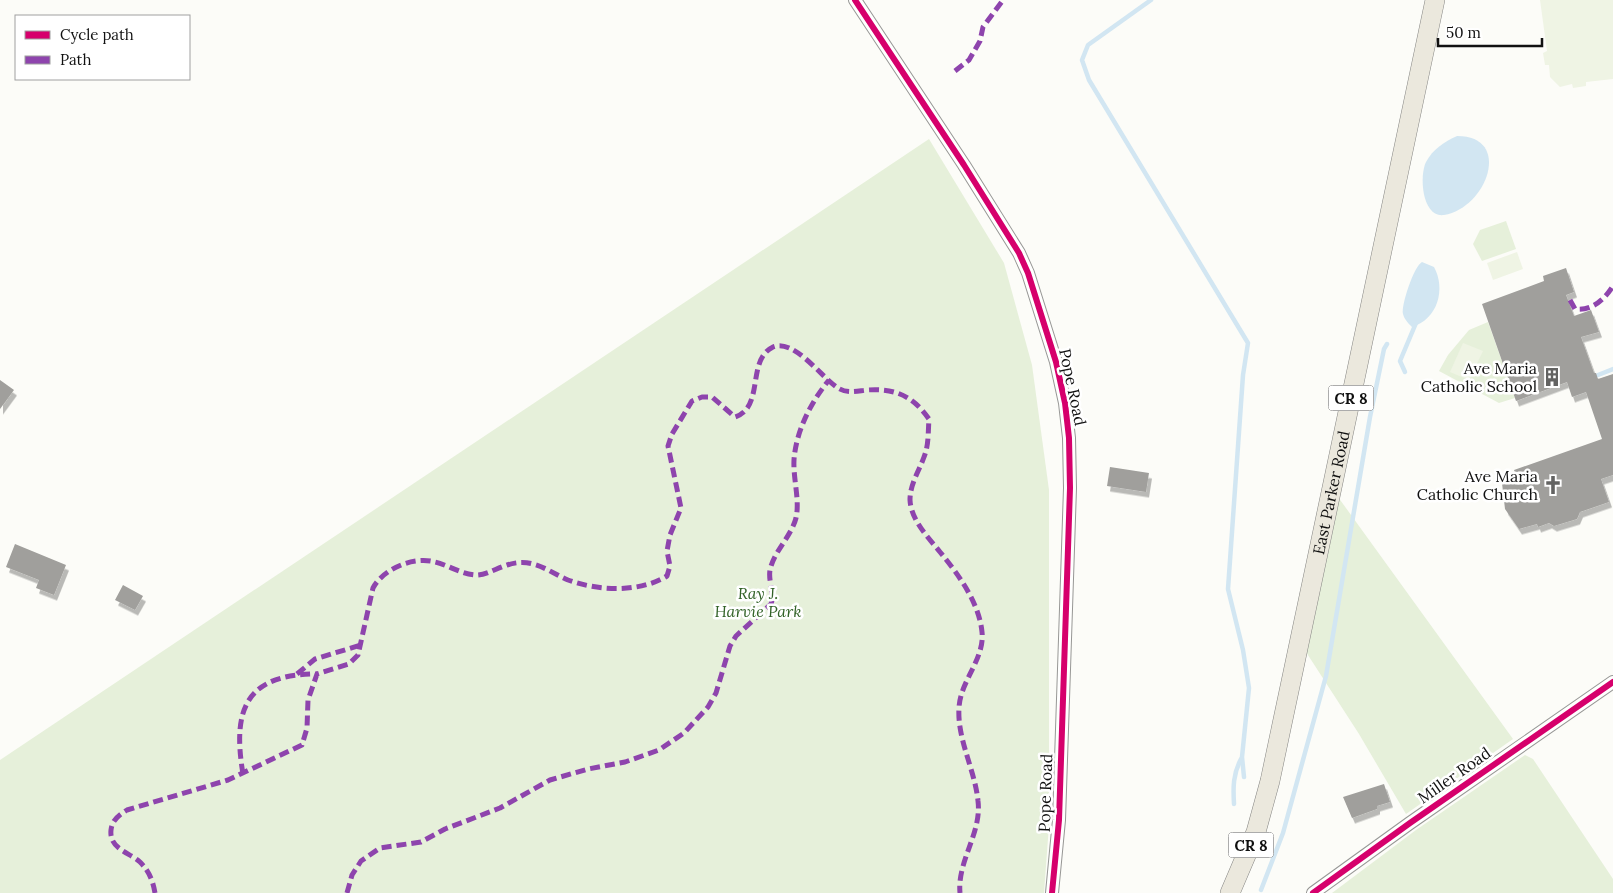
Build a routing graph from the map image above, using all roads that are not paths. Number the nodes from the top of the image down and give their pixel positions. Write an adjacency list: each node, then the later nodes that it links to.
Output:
1 (855, 0): 4 (street, Pope Road)
2 (1435, 0): 5 (main road, East Parker Road / CR 8)
3 (1613, 682): 6 (street, Miller Road)
4 (1052, 893)
5 (1230, 893)
6 (1313, 893)

